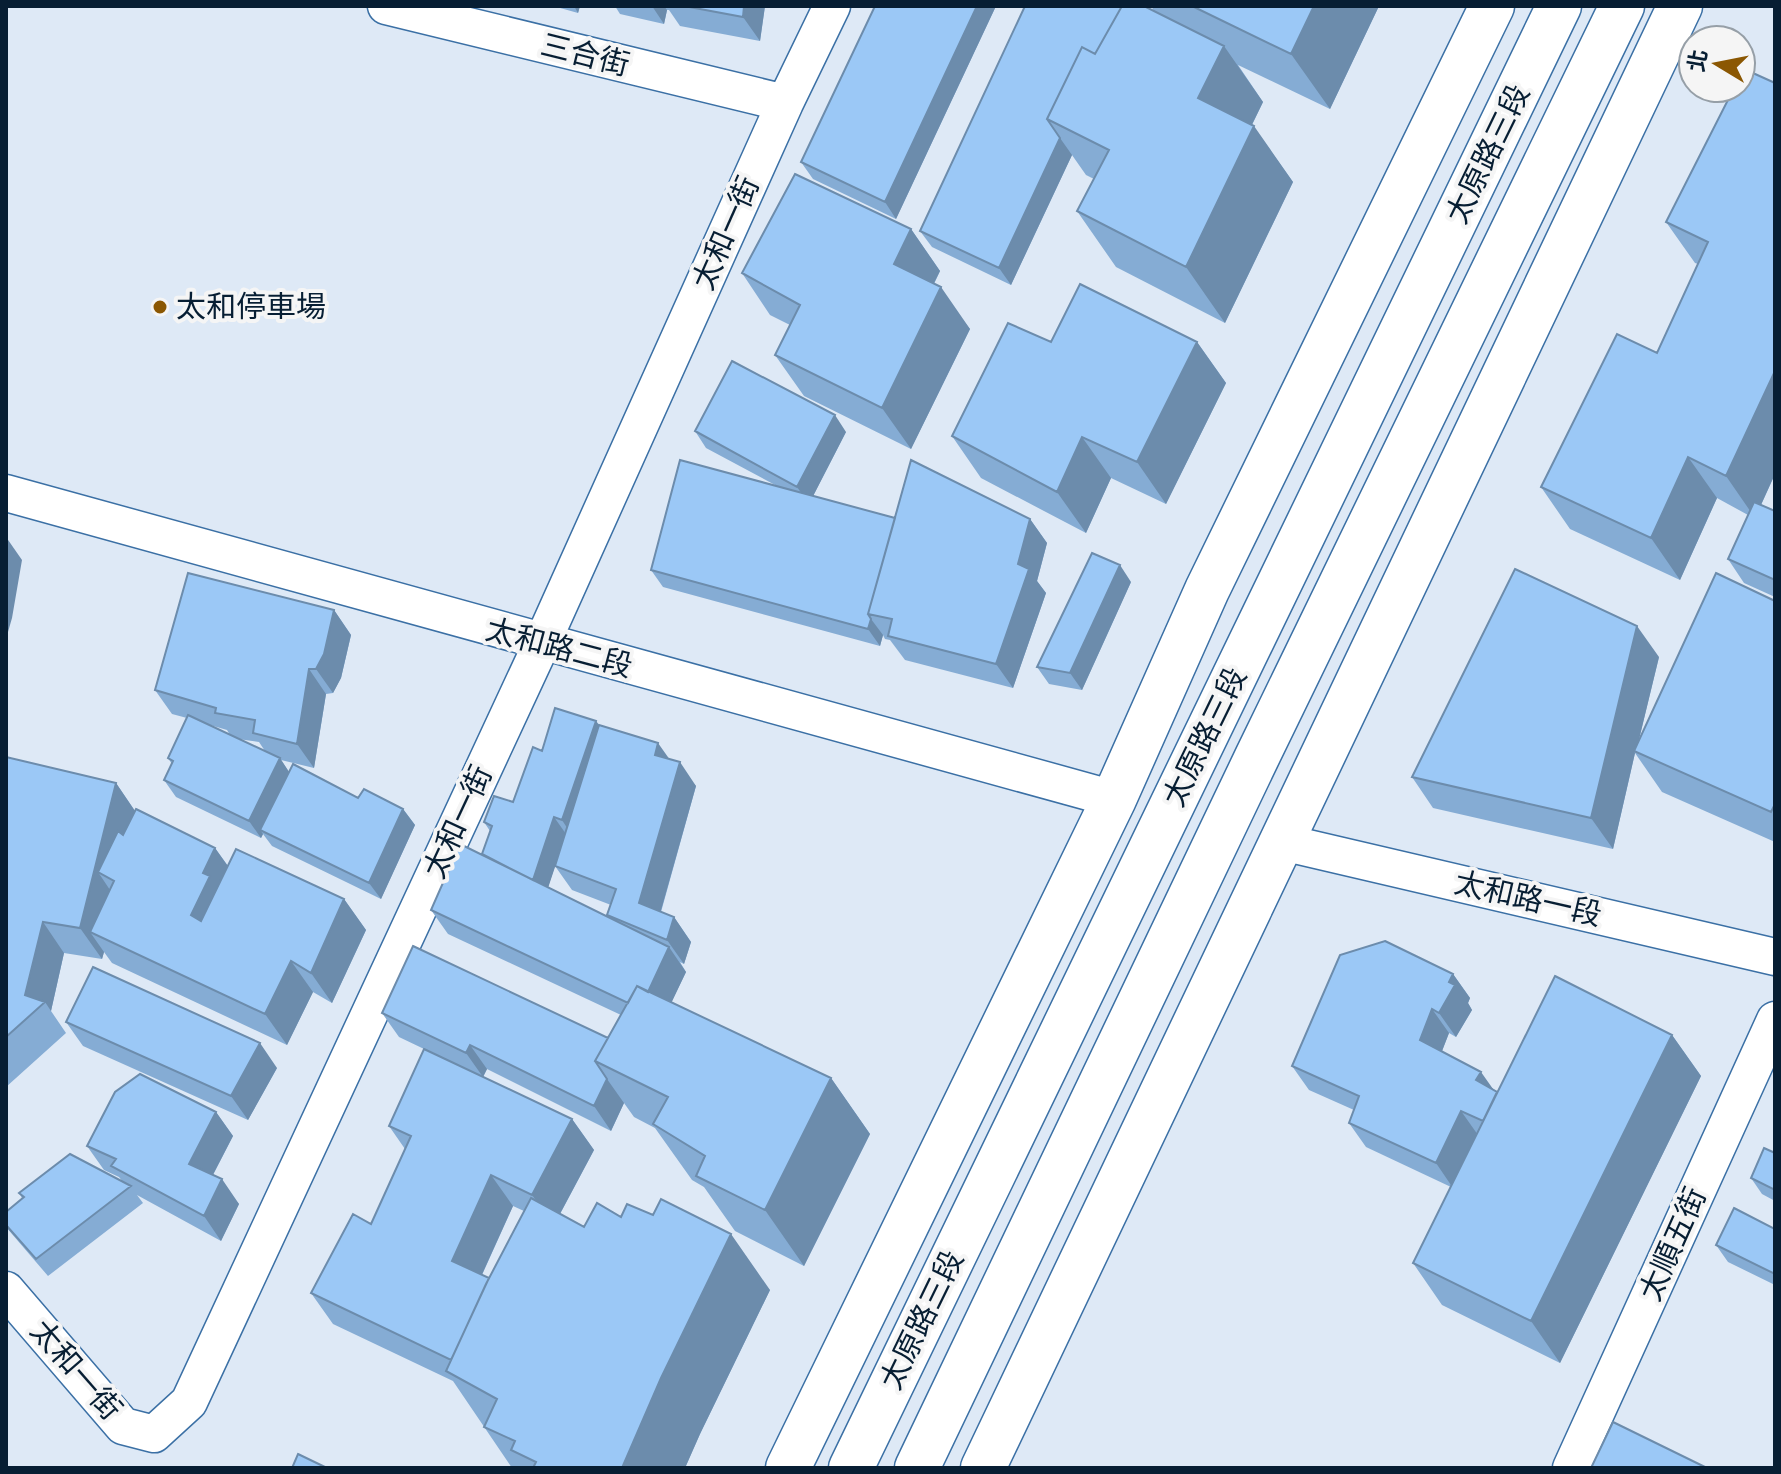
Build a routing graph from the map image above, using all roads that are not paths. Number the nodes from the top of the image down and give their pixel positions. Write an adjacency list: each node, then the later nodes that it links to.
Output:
1 (386, 6): 7 (street, 三合街)
2 (832, 6): 7 (street, 太和一街)
3 (1492, 6): 10 (main road, 太原路三段)
4 (1559, 6): 16 (main road, 太原路三段)
5 (1622, 6): 17 (main road, 太原路三段)
6 (1680, 6): 11 (main road)
7 (785, 103): 9 (street, 太和一街)
8 (6, 493): 9 (street, 太和路二段)
9 (542, 643): 10 (street, 太和路二段); 14 (street, 太和一街)
10 (1114, 799): 15 (main road, 太原路三段)
11 (1282, 842): 12 (street, 太和路一段); 18 (main road)
12 (1775, 957)
13 (1775, 1020): 19 (street, 太順五街)
14 (6, 1290)
15 (788, 1468)
16 (851, 1468)
17 (917, 1468)
18 (983, 1468)
19 (1571, 1468)

